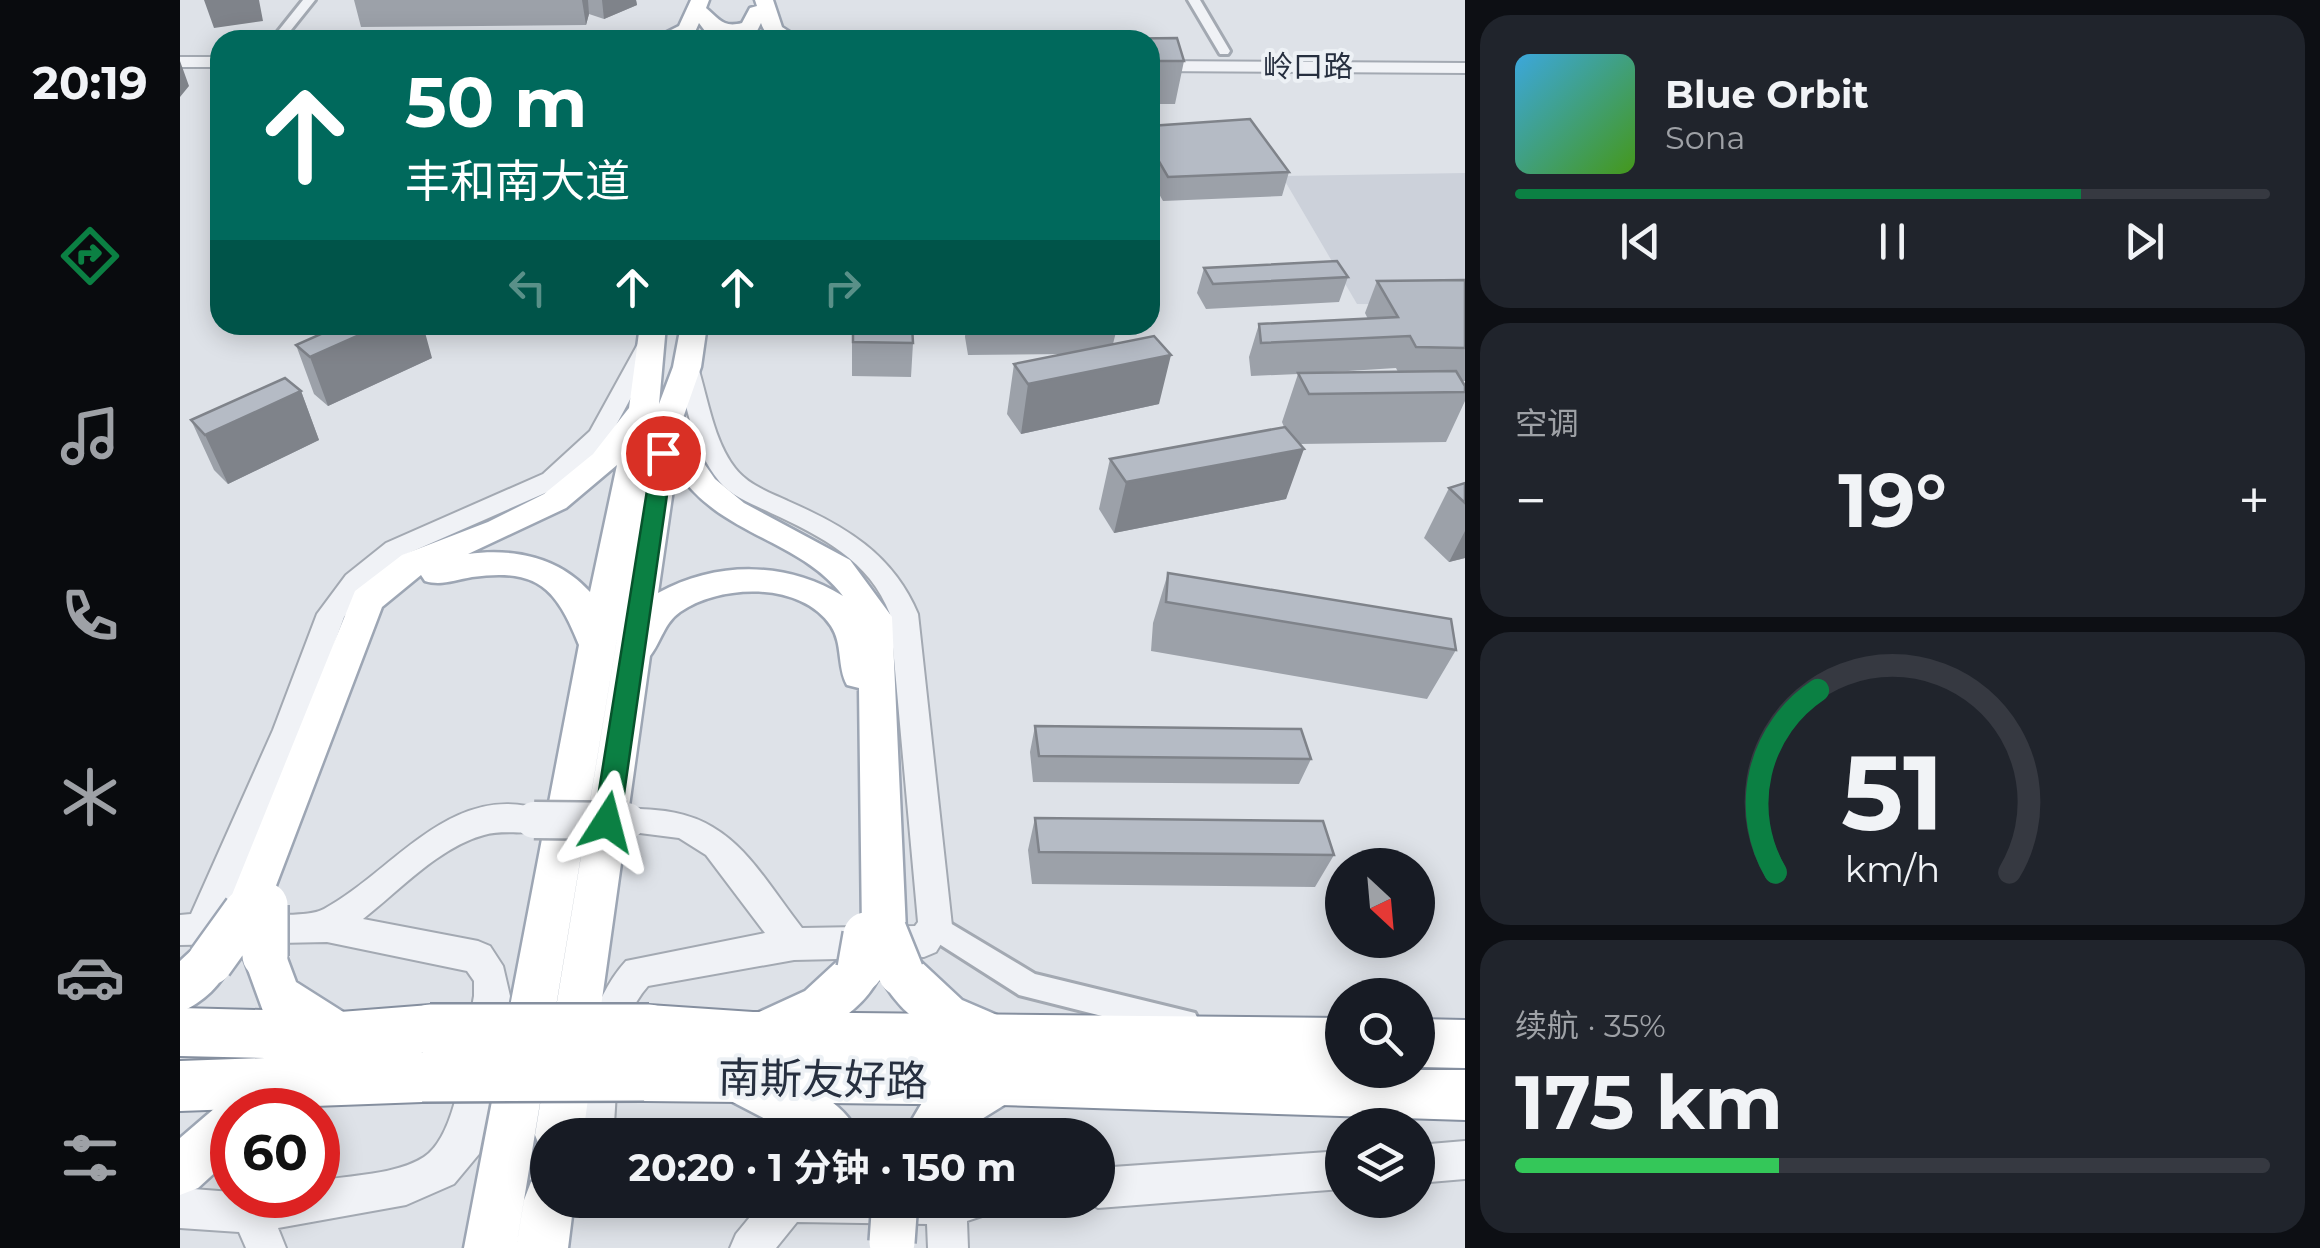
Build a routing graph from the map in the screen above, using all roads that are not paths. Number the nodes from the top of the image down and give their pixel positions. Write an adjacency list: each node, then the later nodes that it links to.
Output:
1 (309, 0): 5 (street)
2 (1194, 0): 13 (street)
3 (760, 4): 7 (main road); 8 (main road); 9 (main road)
4 (705, 17): 6 (main road)
5 (285, 30)
6 (737, 30)
7 (742, 30)
8 (754, 30)
9 (773, 30)
10 (180, 46): 11 (street)
11 (210, 46)
12 (1160, 51): 13 (street, 岭口路)
13 (1224, 52): 14 (street, 岭口路)
14 (1465, 52)
15 (180, 62): 16 (street)
16 (210, 62)
17 (1160, 66): 18 (street, 岭口路)
18 (1465, 68)
19 (651, 335): 30 (street)
20 (652, 335): 23 (main road)
21 (692, 335): 22 (main road)
22 (686, 367): 23 (main road); 26 (street)
23 (656, 412): 24 (main road); 25 (main road); 29 (main road)
24 (614, 656): 25 (main road); 29 (main road); 44 (main road); 59 (main road)
25 (255, 908): 30 (main road, bridge); 32 (main road, bridge)
26 (935, 926): 28 (street); 33 (street)
27 (327, 927): 28 (street, bridge); 30 (street); 58 (street)
28 (794, 944): 45 (street)
29 (878, 952): 38 (main road); 39 (main road)
30 (193, 953)
31 (180, 1032): 32 (highway, 南斯友好路)
32 (340, 1036): 37 (highway, 南斯友好路)
33 (1257, 1040): 34 (highway, 南斯友好路); 39 (highway, 南斯友好路)
34 (1325, 1042)
35 (1435, 1043): 36 (highway)
36 (1465, 1044)
37 (426, 1053): 38 (highway, 南斯友好路, bridge); 40 (highway, 南斯友好路)
38 (746, 1058): 39 (highway, 南斯友好路); 46 (main road)
39 (998, 1058): 43 (highway, 南斯友好路); 47 (main road)
40 (310, 1082): 41 (highway, 南斯友好路); 42 (main road)
41 (180, 1086)
42 (298, 1088)
43 (1465, 1095)
44 (561, 1118)
45 (597, 1118)
46 (814, 1118)
47 (940, 1118)
48 (210, 1144): 51 (main road)
49 (1465, 1160): 50 (street)
50 (1435, 1163)
51 (180, 1170)
52 (1325, 1171): 53 (street)
53 (1115, 1187)
54 (180, 1208): 58 (street)
55 (546, 1218): 60 (main road)
56 (772, 1218): 61 (street)
57 (956, 1218): 62 (street)
58 (259, 1231)
59 (490, 1248)
60 (542, 1248)
61 (750, 1248)
62 (948, 1248)

